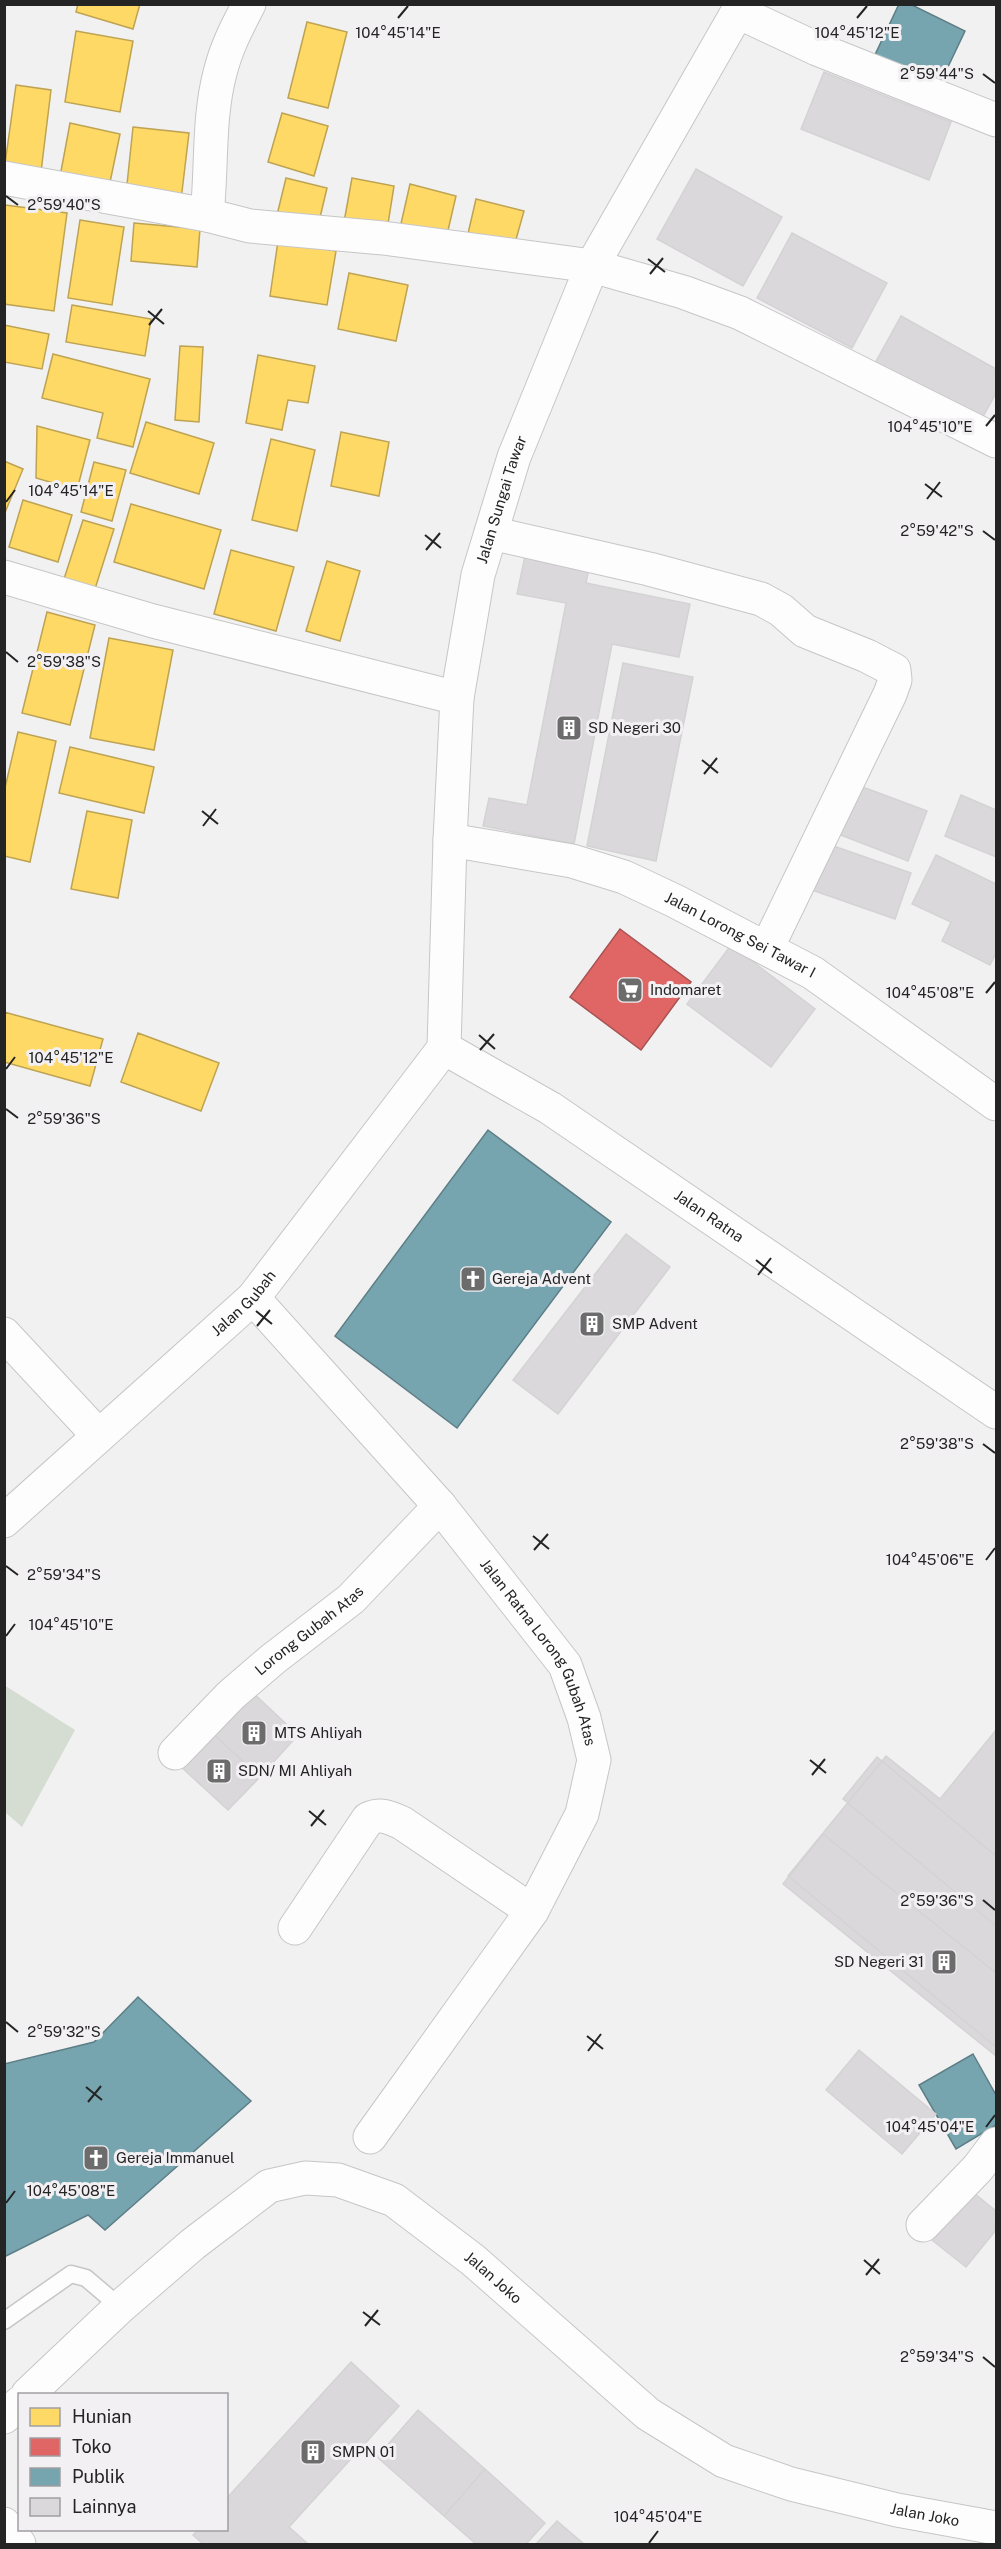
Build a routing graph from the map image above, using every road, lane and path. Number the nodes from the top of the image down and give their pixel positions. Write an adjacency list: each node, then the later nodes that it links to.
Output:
1 (249, 4): 5 (street)
2 (740, 8): 3 (street); 6 (street, Jalan Sungai Tawar)
3 (996, 120)
4 (4, 178): 5 (street)
5 (210, 216): 6 (street)
6 (592, 266): 7 (street); 8 (street, Jalan Sungai Tawar)
7 (996, 441)
8 (491, 533): 10 (street, Jalan Sungai Tawar); 12 (street)
9 (4, 577): 10 (street)
10 (457, 698): 11 (street, Jalan Sungai Tawar)
11 (450, 840): 12 (street, Jalan Lorong Sei Tawar I); 13 (street, Jalan Sungai Tawar)
12 (767, 948): 14 (street, Jalan Lorong Sei Tawar I)
13 (444, 1048): 15 (street, Jalan Gubah); 17 (street, Jalan Ratna)
14 (996, 1104)
15 (253, 1298): 18 (street, Jalan Gubah); 19 (street, Jalan Ratna Lorong Gubah Atas)
16 (4, 1334): 18 (street)
17 (996, 1412)
18 (98, 1435): 20 (street, Jalan Gubah)
19 (440, 1506): 21 (street, Lorong Gubah Atas); 22 (street, Jalan Ratna Lorong Gubah Atas)
20 (4, 1521)
21 (175, 1753)
22 (532, 1911): 23 (street); 24 (street, Jalan Ratna Lorong Gubah Atas)
23 (295, 1928)
24 (370, 2137)
25 (996, 2144): 26 (street)
26 (923, 2225)
27 (120, 2307): 28 (lane); 29 (street, Jalan Joko); 33 (street, Jalan Joko)
28 (4, 2321)
29 (29, 2393)
30 (18, 2405): 31 (street)
31 (4, 2417)
32 (4, 2524): 34 (street)
33 (996, 2528)
34 (19, 2544)

